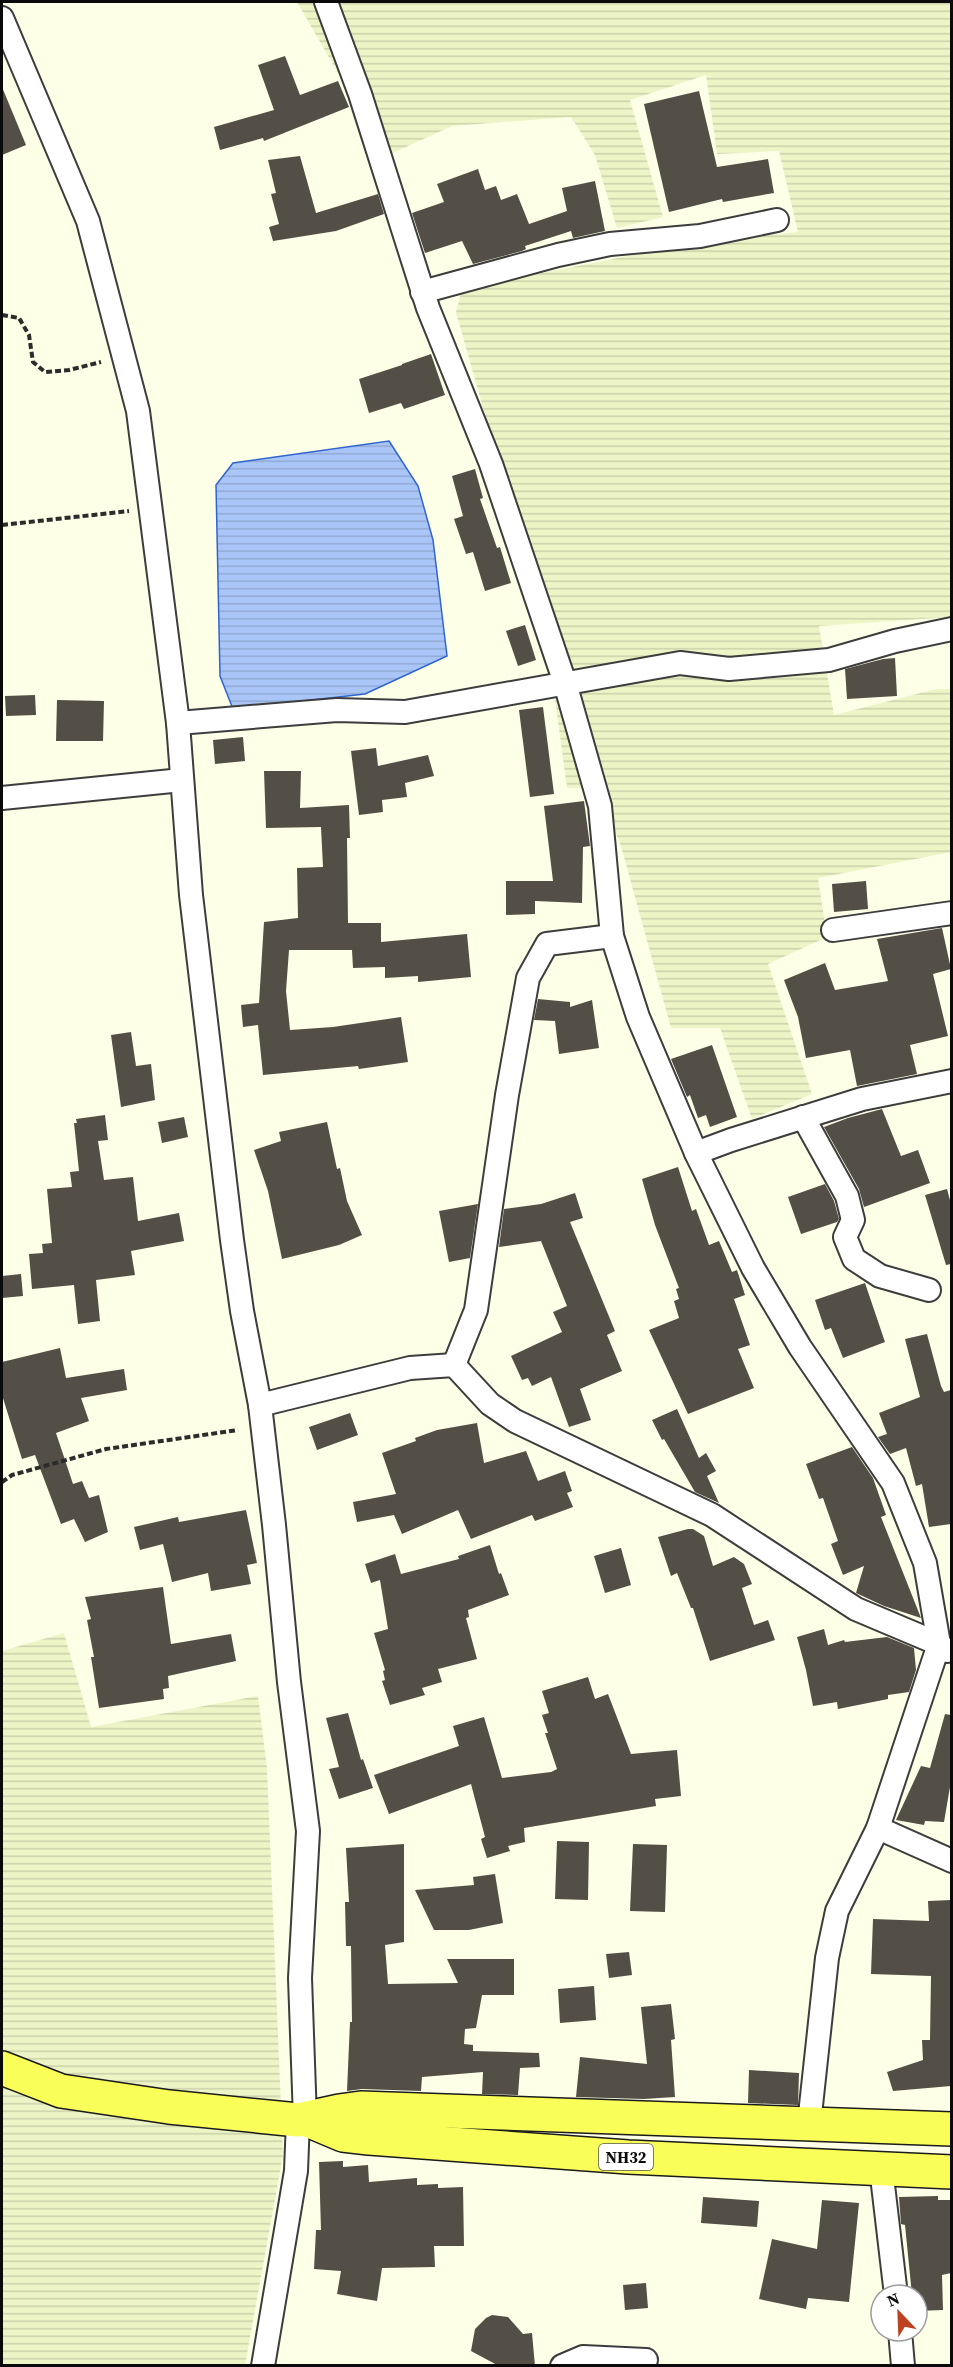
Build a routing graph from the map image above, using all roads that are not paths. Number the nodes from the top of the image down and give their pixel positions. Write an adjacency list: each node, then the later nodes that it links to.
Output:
1 (326, 2): 4 (street)
2 (2, 18): 7 (street)
3 (777, 220): 4 (street)
4 (422, 292): 6 (street)
5 (951, 629): 6 (street)
6 (565, 683): 7 (street); 12 (street)
7 (178, 723): 8 (street)
8 (182, 780): 9 (street); 18 (street)
9 (2, 798)
10 (951, 913): 11 (street)
11 (833, 930)
12 (612, 936): 15 (street); 17 (street)
13 (951, 1081): 14 (street)
14 (803, 1118): 15 (street); 16 (street)
15 (696, 1153): 19 (street)
16 (929, 1290)
17 (454, 1365): 18 (street); 19 (street)
18 (262, 1416): 23 (street)
19 (945, 1650): 20 (street)
20 (878, 1828): 21 (street); 24 (street)
21 (951, 1861)
22 (2, 2068): 23 (main road, NH32)
23 (301, 2120): 24 (main road, NH32); 26 (main road, NH32); 31 (street)
24 (809, 2124): 25 (main road, NH32)
25 (951, 2129)
26 (882, 2168): 27 (main road, NH32); 28 (street)
27 (951, 2172)
28 (895, 2283)
29 (901, 2343): 33 (street)
30 (646, 2360): 32 (street)
31 (263, 2366)
32 (562, 2366)
33 (903, 2366)

